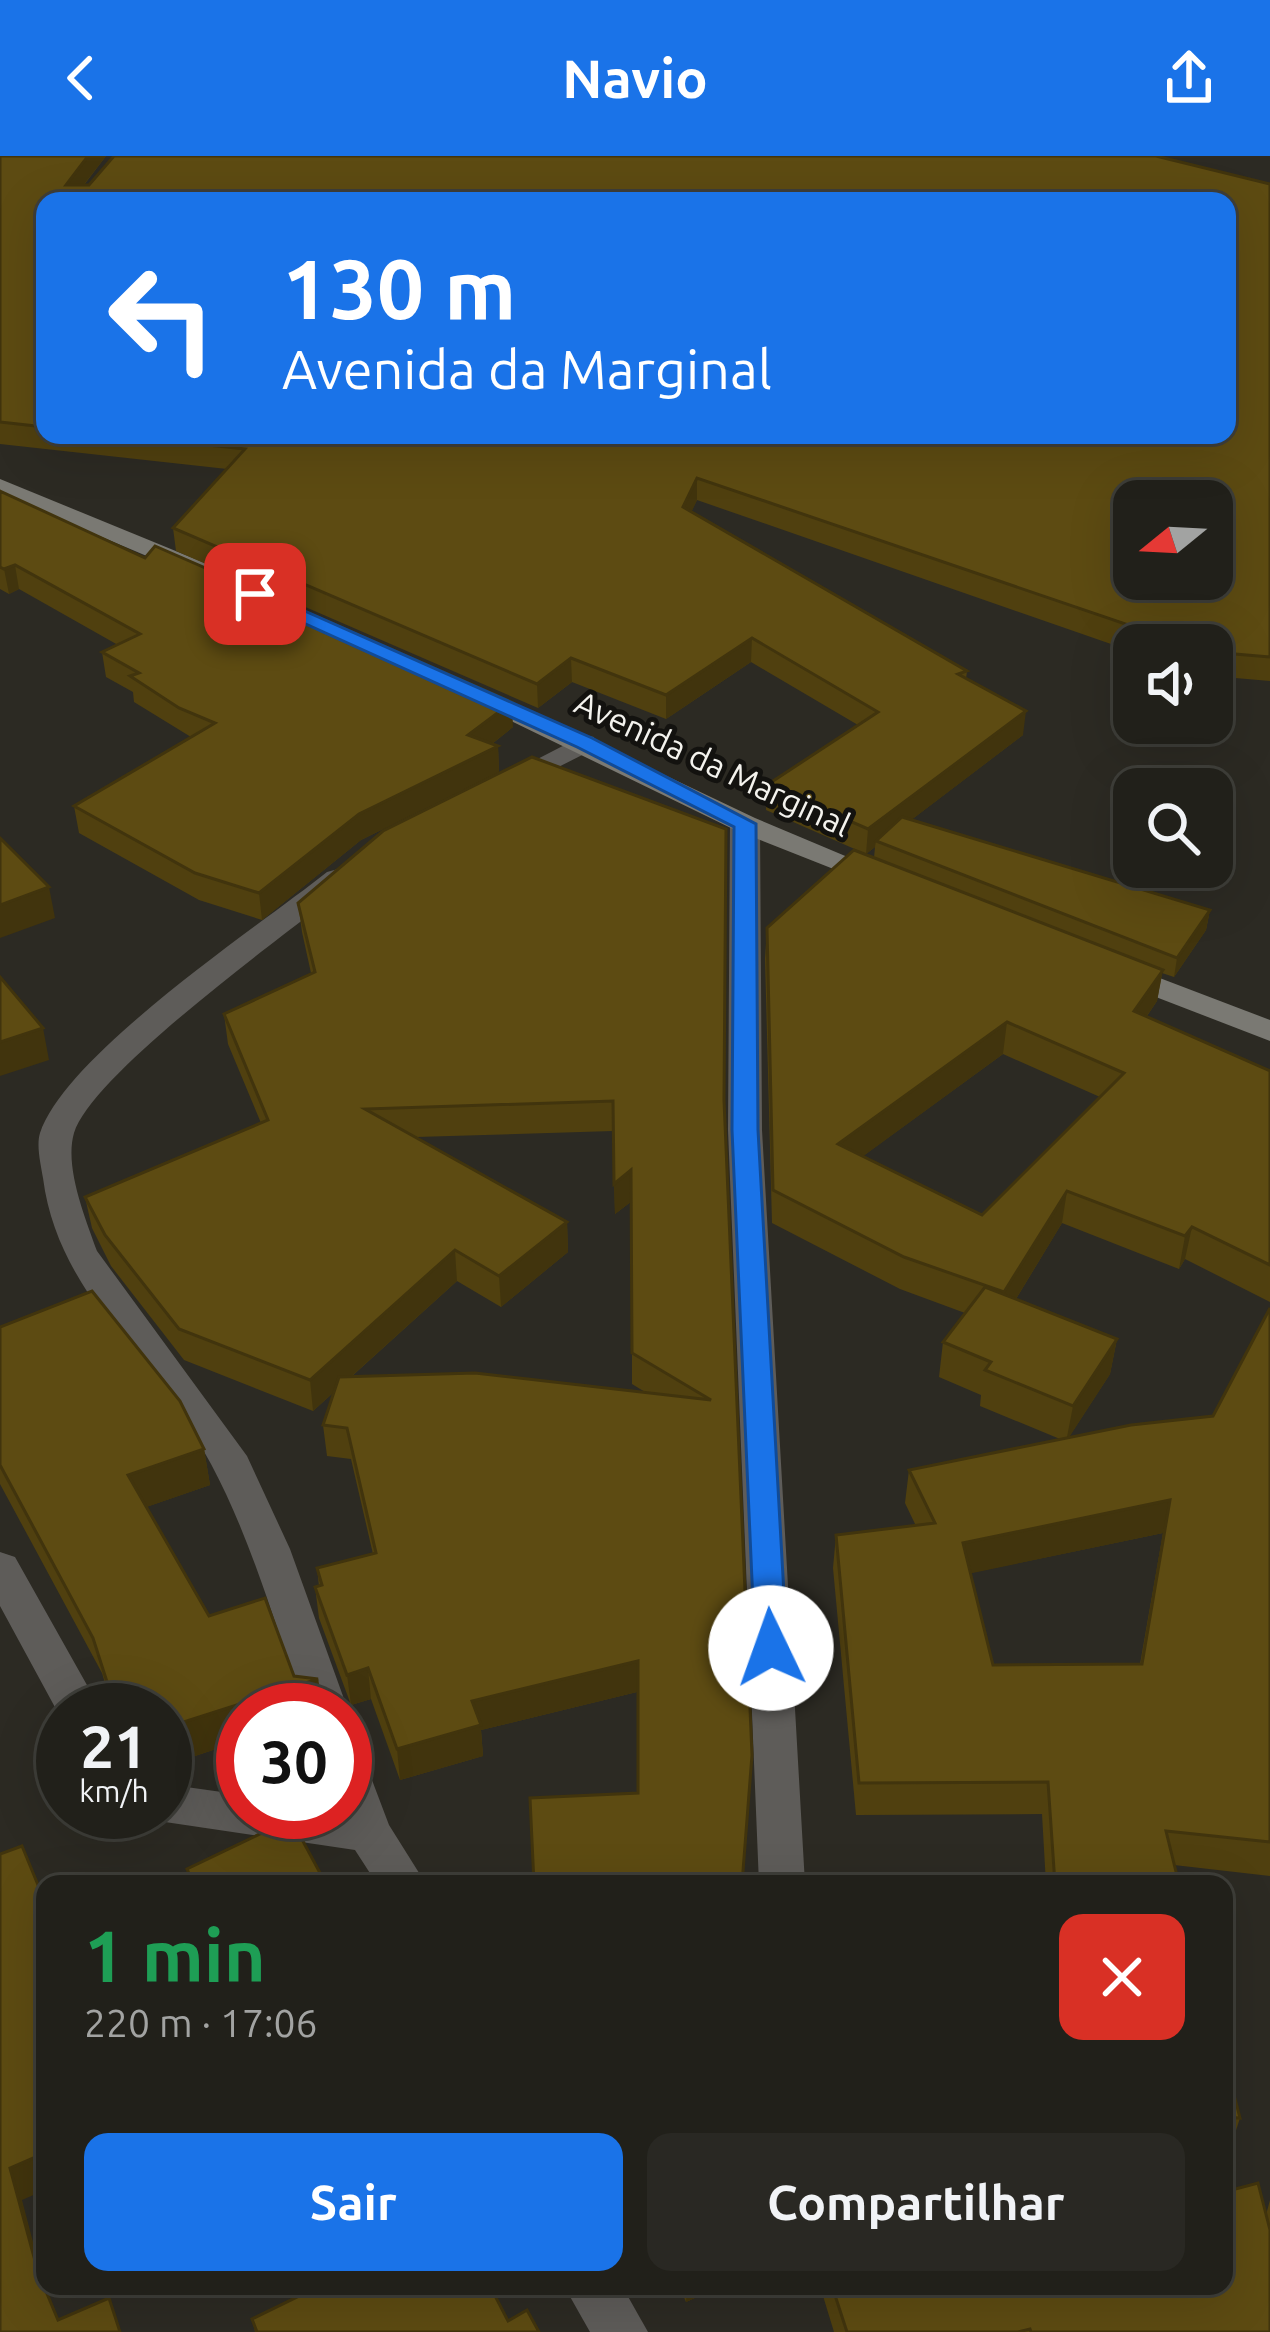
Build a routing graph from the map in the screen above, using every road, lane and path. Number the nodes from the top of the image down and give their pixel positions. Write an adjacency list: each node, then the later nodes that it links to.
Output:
1 (0, 486): 2 (street)
2 (213, 575)
3 (441, 678): 4 (street, Avenida da Marginal)
4 (584, 743): 5 (street); 6 (street, Avenida da Marginal)
5 (479, 796)
6 (745, 824): 8 (street, Avenida da Marginal); 16 (street)
7 (355, 865): 13 (street)
8 (922, 894)
9 (1077, 955): 10 (street)
10 (1270, 1031)
11 (0, 1568): 12 (street)
12 (64, 1683)
13 (316, 1683)
14 (372, 1836): 15 (street)
15 (397, 1875)
16 (782, 1875)
17 (597, 2295): 18 (street)
18 (621, 2332)

